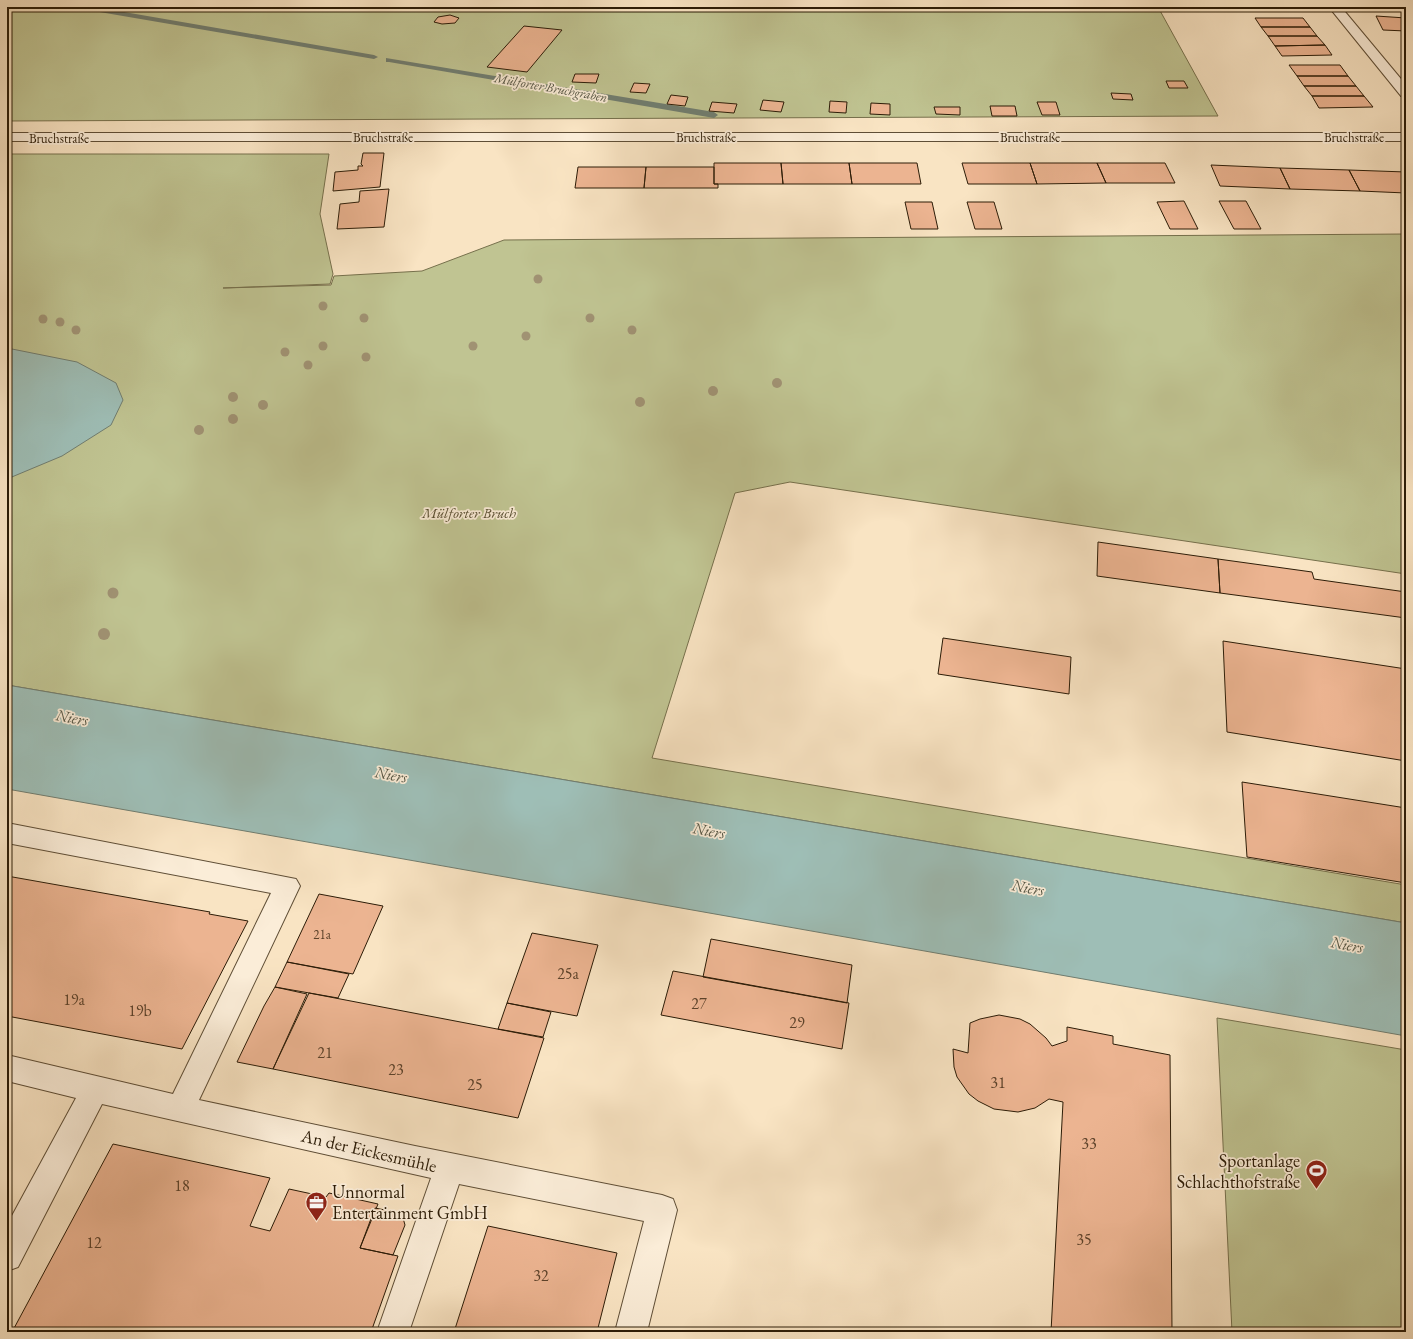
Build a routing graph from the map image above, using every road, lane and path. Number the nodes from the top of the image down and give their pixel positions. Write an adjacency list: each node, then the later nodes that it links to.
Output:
1 (1335, 7): 2 (street)
2 (1406, 93)
3 (1406, 137): 4 (street, Bruchstraße)
4 (7, 138)
5 (7, 833): 8 (street)
6 (7, 1068): 7 (street, An der Eickesmühle)
7 (95, 1090): 8 (street, An der Eickesmühle); 10 (street)
8 (180, 1109): 9 (street, An der Eickesmühle)
9 (449, 1168): 11 (street); 12 (street, An der Eickesmühle)
10 (7, 1256)
11 (393, 1332)
12 (631, 1332)

